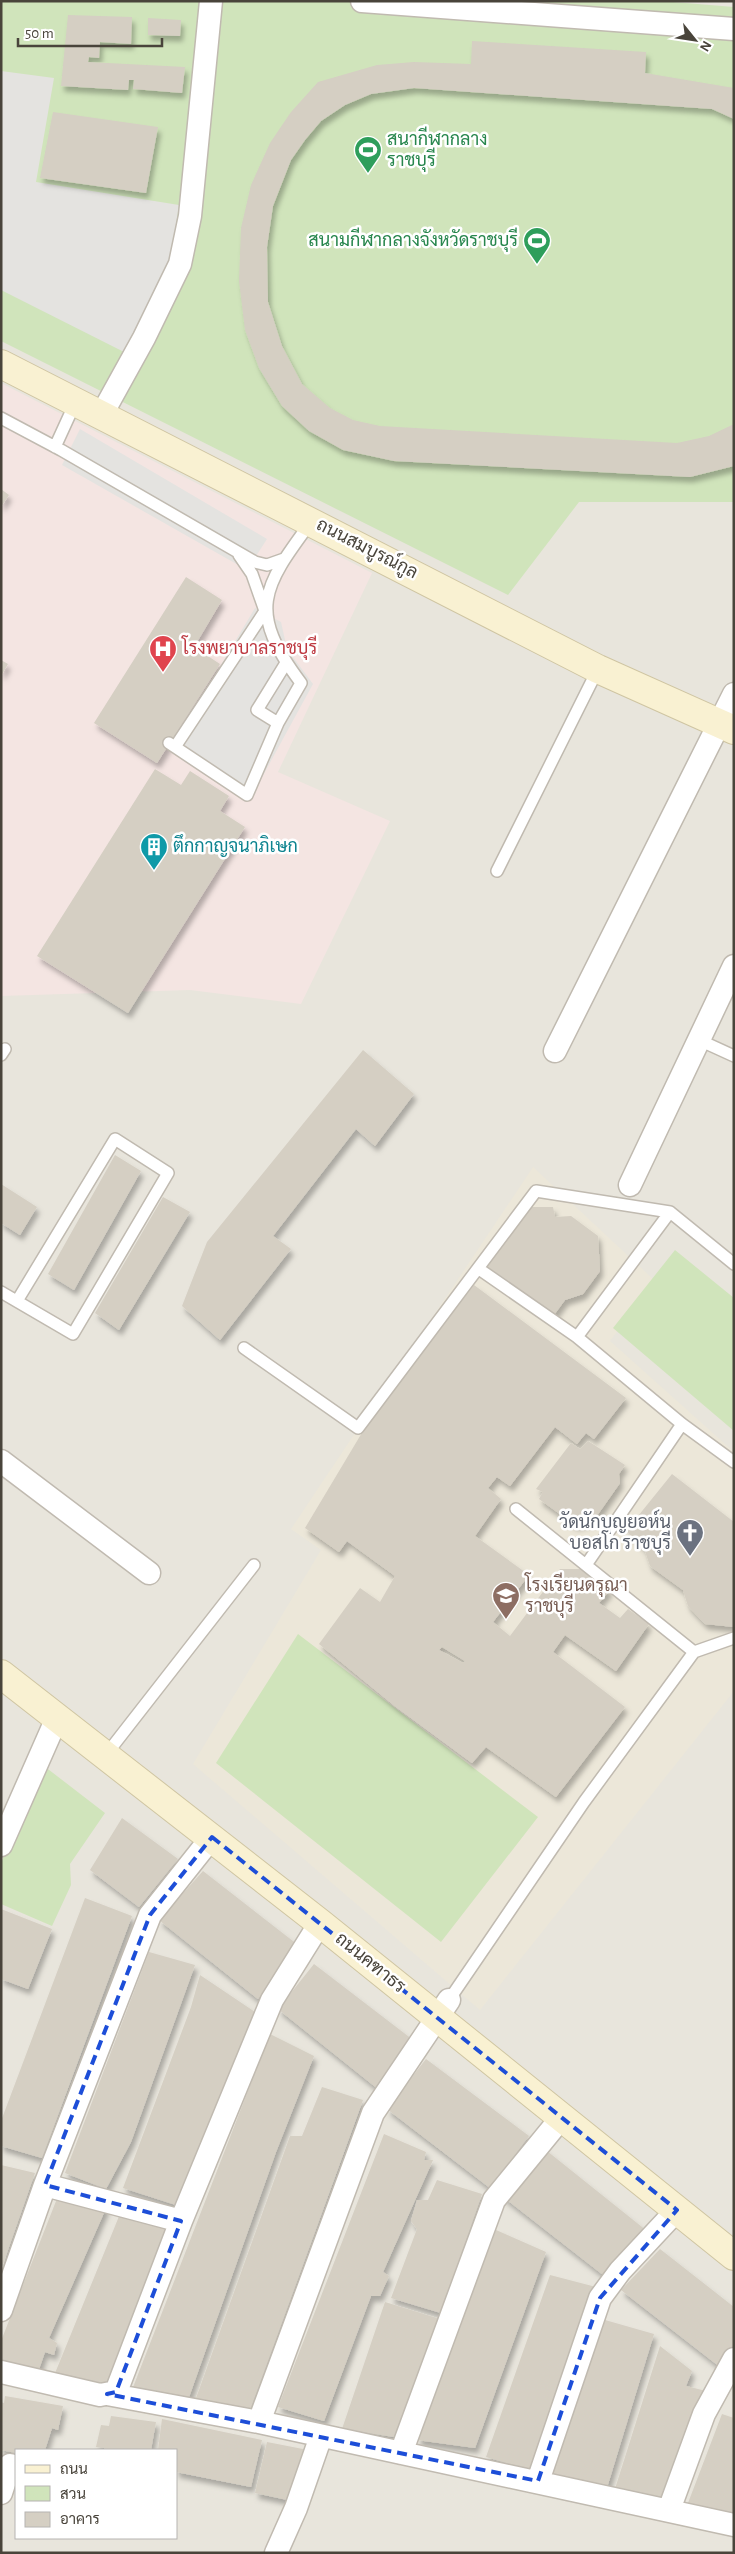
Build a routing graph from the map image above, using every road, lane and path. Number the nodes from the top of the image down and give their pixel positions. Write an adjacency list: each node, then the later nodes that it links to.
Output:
1 (211, 1): 6 (street)
2 (362, 1): 3 (street)
3 (734, 29)
4 (1, 364): 5 (street, ถนนสมบูรณ์กูล)
5 (76, 401): 6 (street, ถนนสมบูรณ์กูล); 8 (lane)
6 (102, 414): 9 (street, ถนนสมบูรณ์กูล)
7 (1, 418): 8 (lane)
8 (56, 447): 10 (lane)
9 (312, 521): 11 (lane); 14 (street, ถนนสมบูรณ์กูล)
10 (237, 552): 11 (lane); 12 (lane)
11 (284, 559): 12 (lane)
12 (265, 611): 13 (lane); 16 (lane)
13 (286, 663): 16 (lane); 16 (lane)
14 (598, 669): 17 (street, ถนนสมบูรณ์กูล); 18 (lane)
15 (734, 694): 17 (street)
16 (278, 723)
17 (727, 726): 21 (street)
18 (497, 871)
19 (734, 966): 20 (street)
20 (698, 1040): 22 (lane); 23 (street)
21 (555, 1051)
22 (734, 1056)
23 (630, 1185)
24 (670, 1212): 25 (lane); 26 (lane); 29 (lane)
25 (734, 1264)
26 (479, 1269): 29 (lane); 30 (lane)
27 (1, 1292): 28 (lane)
28 (17, 1301): 28 (lane)
29 (577, 1337): 31 (lane)
30 (244, 1348)
31 (682, 1424): 33 (lane); 36 (lane)
32 (1, 1461): 37 (street)
33 (734, 1462)
34 (516, 1509): 36 (lane)
35 (254, 1565): 42 (lane)
36 (586, 1565): 39 (lane)
37 (149, 1573)
38 (734, 1638): 39 (lane)
39 (694, 1652): 46 (lane)
40 (1, 1674): 41 (street, ถนนคฑาธร)
41 (57, 1718): 42 (street, ถนนคฑาธร); 44 (street)
42 (105, 1756): 43 (street, ถนนคฑาธร)
43 (212, 1837): 45 (street, ถนนคฑาธร); 48 (street)
44 (1, 1845)
45 (320, 1923): 46 (street, ถนนคฑาธร); 50 (street)
46 (443, 2008): 47 (street, ถนนคฑาธร); 56 (street)
47 (562, 2117): 49 (street, ถนนคฑาธร); 58 (street)
48 (45, 2185): 50 (street); 52 (street)
49 (677, 2210): 51 (street, ถนนคฑาธร); 60 (street)
50 (181, 2221): 55 (street)
51 (734, 2256)
52 (1, 2310)
53 (734, 2359): 62 (street)
54 (1, 2372): 55 (street)
55 (106, 2394): 56 (street)
56 (259, 2422): 57 (street)
57 (321, 2436): 58 (street); 64 (street)
58 (401, 2453): 60 (street)
59 (10, 2466): 61 (street)
60 (538, 2481): 62 (street)
61 (1, 2493)
62 (669, 2510): 63 (street)
63 (734, 2525)
64 (276, 2553)

